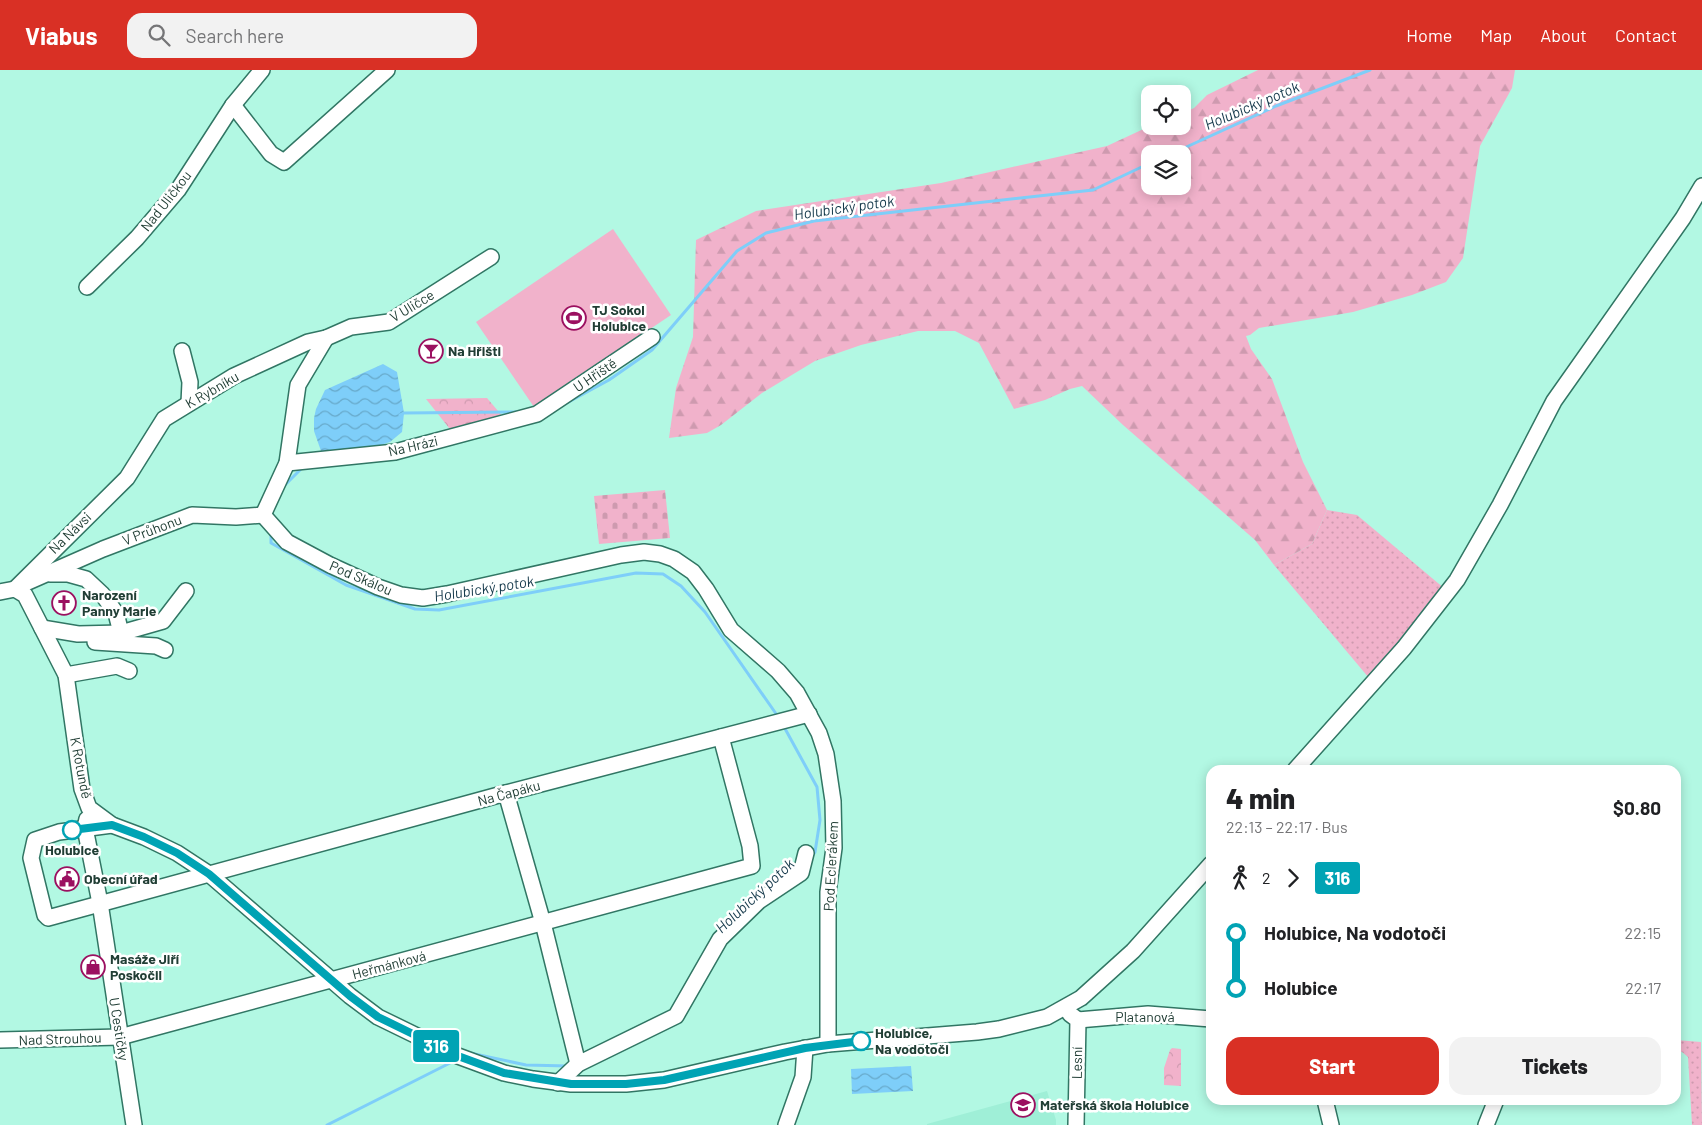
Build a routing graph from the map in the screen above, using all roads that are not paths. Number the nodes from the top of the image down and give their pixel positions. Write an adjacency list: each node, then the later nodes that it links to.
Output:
1 (262, 70): 3 (street, Nad Uličkou)
2 (388, 70): 3 (street)
3 (233, 105): 6 (street, Nad Uličkou)
4 (1702, 186): 28 (street)
5 (491, 257): 8 (street, V Uličce)
6 (87, 287)
7 (652, 337): 11 (street, U Hřiště)
8 (326, 338): 10 (street, K Rybníku); 12 (street)
9 (182, 351): 10 (street)
10 (189, 403): 13 (street, K Rybníku)
11 (537, 414): 12 (street, Na Hrázi)
12 (287, 463): 14 (street)
13 (127, 478): 18 (street, Na Návsi)
14 (263, 515): 15 (street, V Průhonu); 16 (street, Pod Skálou)
15 (102, 549): 17 (street, Na Návsi)
16 (621, 555): 26 (street, Pod Eclerákem)
17 (44, 574): 18 (street, Na Návsi); 21 (street, Na Návsi)
18 (7, 591): 20 (street)
19 (186, 591): 21 (street)
20 (42, 628): 22 (street); 25 (street)
21 (121, 633): 22 (street)
22 (78, 634): 23 (street)
23 (165, 650)
24 (129, 671): 25 (street)
25 (66, 675): 30 (street, K Rotundě)
26 (809, 714): 27 (street, Na Čapáku); 44 (street, Pod Eclerákem)
27 (721, 738): 29 (street, Na Čapáku); 37 (street, Heřmánková)
28 (1299, 765)
29 (506, 793): 35 (street, Na Čapáku); 37 (street)
30 (89, 808): 31 (street, K Rotundě); 32 (street)
31 (112, 825): 32 (street); 35 (street, K Rotundě)
32 (85, 828): 36 (street, U Cestičky); 36 (street, Na Čapáku)
33 (806, 853): 46 (street)
34 (1206, 870): 39 (street, K Rotundě)
35 (209, 874): 36 (street, Na Čapáku); 38 (street, K Rotundě)
36 (100, 903): 42 (street, U Cestičky)
37 (543, 923): 38 (street, Heřmánková); 46 (street)
38 (333, 980): 42 (street, Heřmánková); 47 (street, K Rotundě)
39 (1062, 1009): 41 (street); 44 (street, K Rotundě)
40 (1206, 1019): 41 (street, Platanová)
41 (1078, 1020): 52 (street, Lesní)
42 (120, 1037): 43 (street, Nad Strouhou); 50 (street, U Cestičky)
43 (0, 1040)
44 (828, 1044): 45 (street, K Rotundě)
45 (805, 1048): 47 (street, K Rotundě); 51 (street)
46 (578, 1064): 47 (street)
47 (558, 1083)
48 (1326, 1105): 53 (street)
49 (1494, 1105): 54 (street)
50 (134, 1125)
51 (786, 1125)
52 (1076, 1125)
53 (1331, 1125)
54 (1486, 1125)

